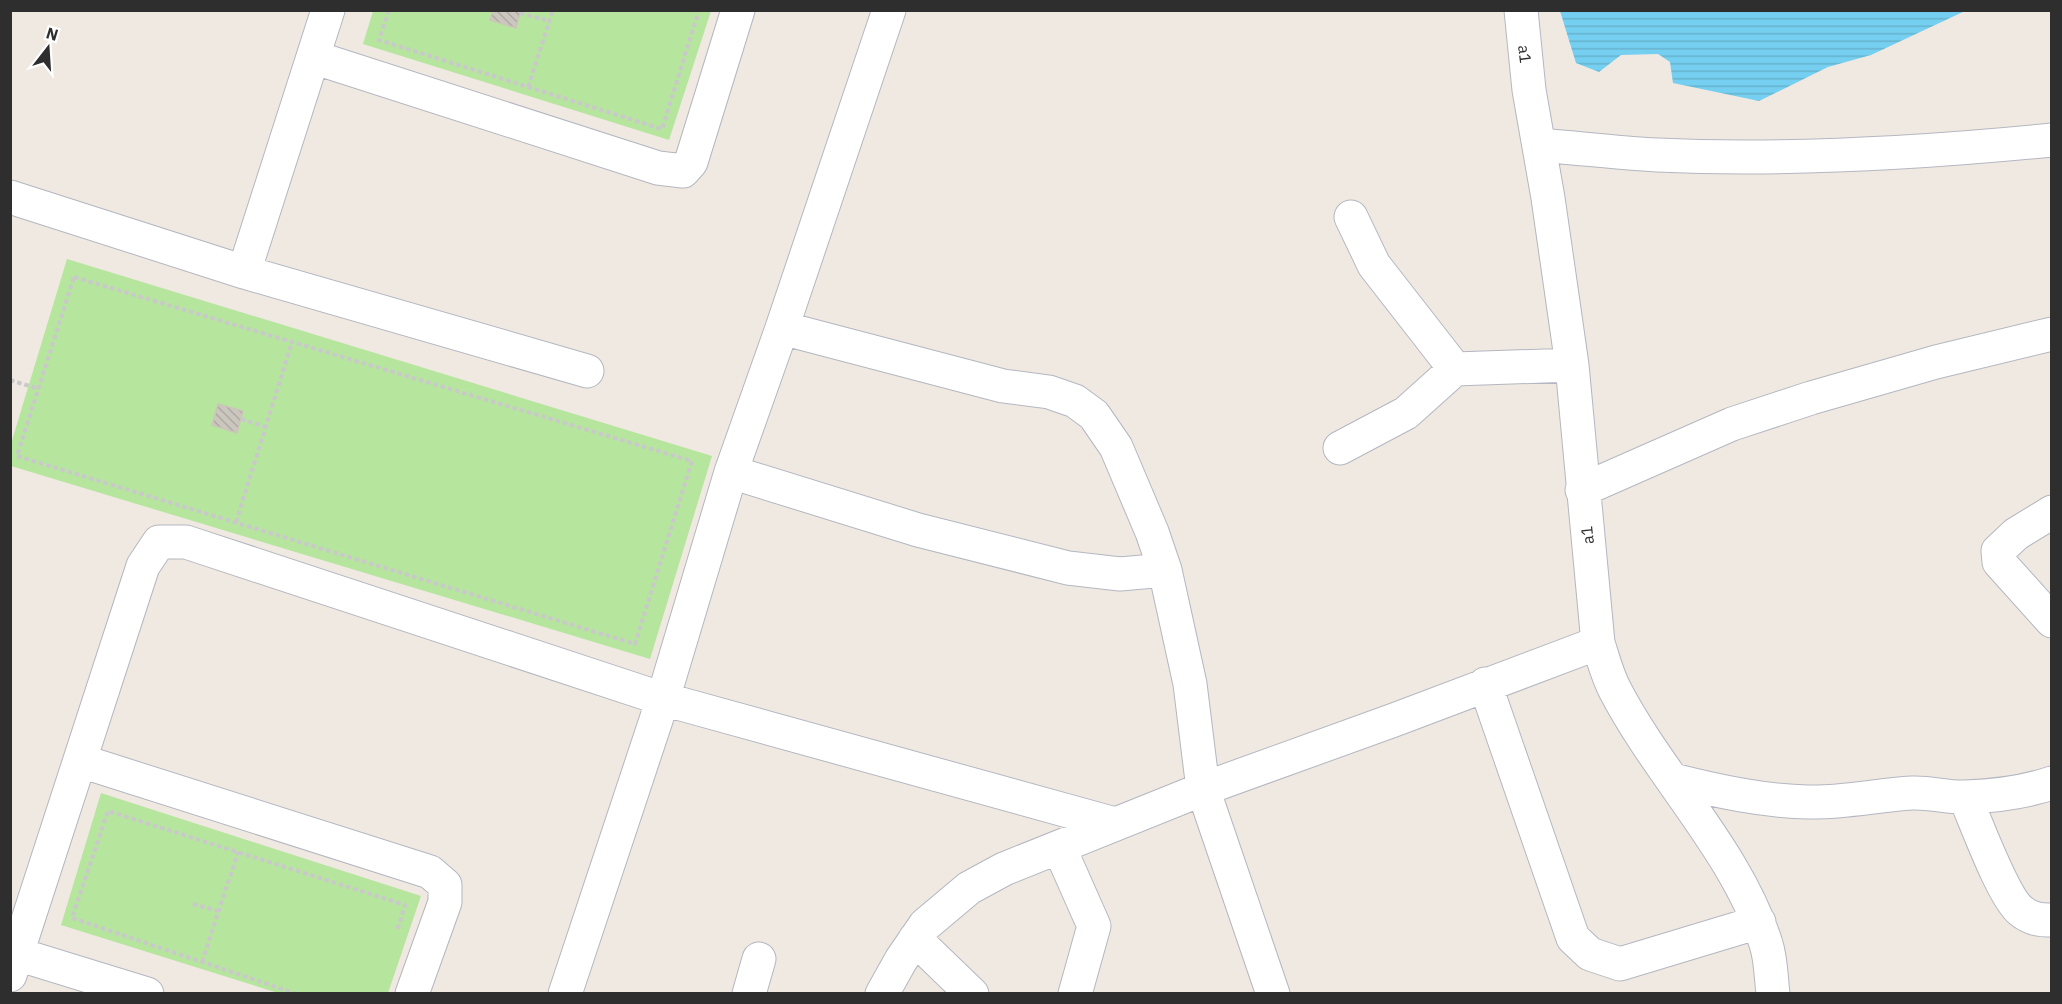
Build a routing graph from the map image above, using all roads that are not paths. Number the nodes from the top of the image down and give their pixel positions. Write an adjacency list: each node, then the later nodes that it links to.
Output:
1 (328, 10): 5 (street)
2 (738, 10): 5 (street)
3 (889, 10): 11 (street)
4 (1521, 10): 7 (street, a1)
5 (313, 57): 10 (street)
6 (2052, 140): 7 (street)
7 (1539, 145): 13 (street, a1)
8 (10, 197): 10 (street)
9 (1351, 217): 14 (street)
10 (244, 272): 15 (street)
11 (782, 327): 17 (street); 20 (street)
12 (2052, 334): 18 (street)
13 (1572, 365): 14 (street); 18 (street, a1)
14 (1455, 369): 16 (street)
15 (586, 371)
16 (1340, 448)
17 (731, 472): 20 (street); 24 (street)
18 (1582, 490): 22 (street, a1)
19 (2052, 512): 21 (street)
20 (1166, 570): 28 (street)
21 (2052, 621)
22 (1598, 643): 23 (street); 26 (street, a1)
23 (1485, 684): 28 (street); 33 (street)
24 (663, 699): 25 (street); 30 (street); 39 (street)
25 (81, 761): 36 (street); 38 (street)
26 (1673, 780): 29 (street); 33 (street, a1)
27 (2052, 783): 29 (street)
28 (1203, 789): 30 (street); 44 (street)
29 (1965, 797): 32 (street)
30 (1115, 824): 31 (street)
31 (1059, 847): 34 (street); 43 (street)
32 (2052, 920)
33 (1759, 922): 45 (street, a1)
34 (915, 939): 41 (street); 42 (street)
35 (759, 959): 40 (street)
36 (14, 964): 37 (street)
37 (147, 993)
38 (412, 993)
39 (565, 993)
40 (749, 993)
41 (882, 993)
42 (972, 993)
43 (1075, 993)
44 (1273, 993)
45 (1773, 993)

